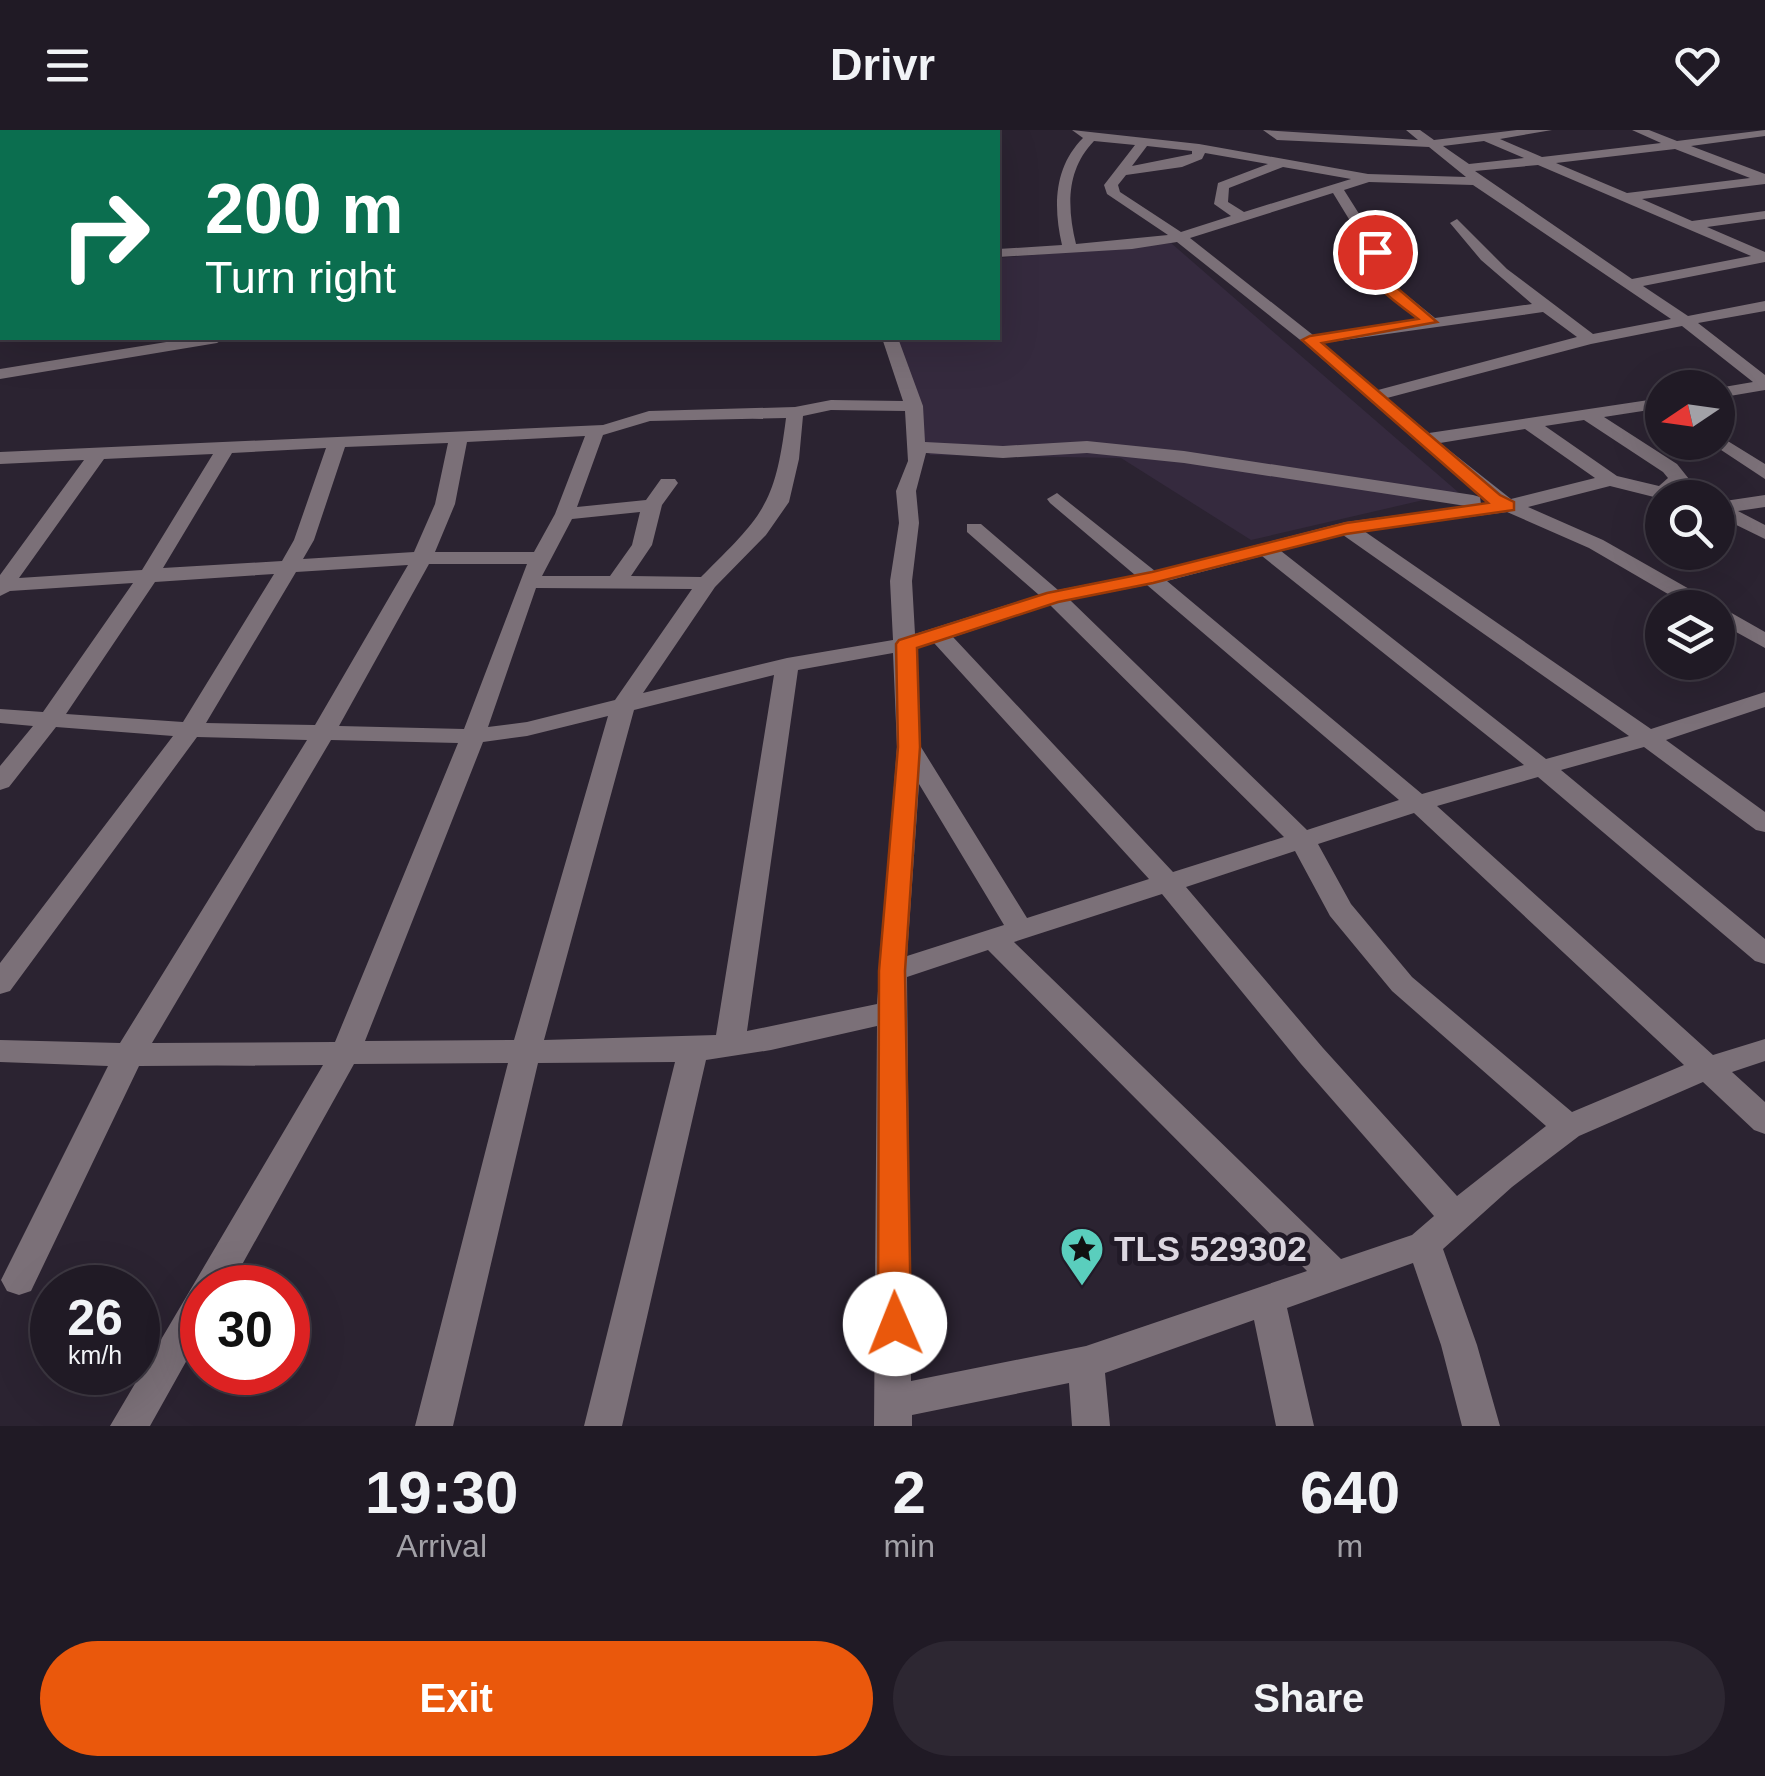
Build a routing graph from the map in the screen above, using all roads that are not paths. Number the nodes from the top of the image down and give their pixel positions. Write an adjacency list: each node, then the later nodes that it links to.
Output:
1 (1269, 130): 9 (street)
2 (1412, 130): 9 (street)
3 (1546, 130): 7 (street)
4 (1638, 130): 10 (street)
5 (1759, 132): 10 (street)
6 (1084, 133): 8 (street); 25 (street)
7 (1487, 138): 9 (street); 12 (street)
8 (1144, 143): 11 (street); 14 (street)
9 (1433, 144): 15 (street)
10 (1680, 144): 12 (street); 17 (street)
11 (1199, 148): 13 (street); 14 (street)
12 (1538, 161): 15 (street); 19 (street)
13 (1283, 162): 16 (street); 21 (street)
14 (1124, 171): 24 (street)
15 (1471, 174): 16 (street); 28 (street)
16 (1368, 178): 18 (street)
17 (1765, 179): 19 (street)
18 (1336, 189): 21 (street); 31 (street)
19 (1620, 198): 23 (street)
20 (1765, 215): 23 (street)
21 (1242, 218): 24 (street)
22 (1458, 222): 29 (street)
23 (1686, 225): 27 (street)
24 (1176, 238): 25 (street); 36 (street)
25 (1070, 248): 26 (street)
26 (1000, 252)
27 (1765, 258): 28 (street)
28 (1628, 284): 32 (street)
29 (1546, 306): 31 (street); 33 (street)
30 (1765, 306): 32 (street)
31 (1430, 322): 36 (street)
32 (1688, 324): 33 (street); 38 (street)
33 (1590, 339): 40 (street)
34 (205, 340): 37 (street)
35 (891, 340): 42 (street)
36 (1310, 340): 40 (street)
37 (0, 374)
38 (1765, 384): 39 (street)
39 (1735, 390)
40 (1378, 395): 48 (street)
41 (1645, 405): 44 (street)
42 (914, 406): 43 (street); 51 (street)
43 (795, 412): 46 (street); 77 (street)
44 (1585, 414): 45 (street); 57 (street)
45 (1528, 422): 48 (street); 56 (street)
46 (596, 431): 47 (street); 65 (street)
47 (460, 436): 49 (street); 71 (street)
48 (1426, 440): 64 (street)
49 (338, 441): 50 (street); 72 (street)
50 (227, 445): 52 (street); 74 (street)
51 (917, 447): 64 (street); 84 (street)
52 (100, 450): 54 (street); 78 (street)
53 (1735, 452): 55 (street)
54 (0, 458)
55 (1765, 474)
56 (1610, 480): 59 (street); 64 (street)
57 (1679, 480)
58 (668, 483): 62 (street)
59 (1645, 488)
60 (1057, 499): 75 (street)
61 (1765, 501): 63 (street)
62 (652, 505): 65 (street); 76 (street)
63 (1735, 505)
64 (1507, 506): 68 (street); 79 (street)
65 (565, 514): 73 (street)
66 (1735, 517): 69 (street)
67 (974, 528): 80 (street)
68 (1346, 528): 70 (street); 93 (street)
69 (1765, 533)
70 (1264, 548): 75 (street); 95 (street)
71 (422, 558): 72 (street); 73 (street); 91 (street)
72 (287, 566): 74 (street); 90 (street)
73 (534, 570): 76 (street); 92 (street)
74 (152, 574): 78 (street); 89 (street)
75 (1153, 578): 80 (street); 97 (street)
76 (616, 582): 77 (street)
77 (707, 584): 87 (street)
78 (3, 587)
79 (1677, 590)
80 (1054, 597): 82 (street); 99 (street)
81 (1735, 622): 83 (street)
82 (937, 632): 84 (street); 100 (street)
83 (1765, 641)
84 (906, 644): 85 (street); 94 (street)
85 (787, 665): 87 (street); 106 (street)
86 (1765, 699): 93 (street)
87 (622, 706): 92 (street); 111 (street)
88 (0, 716): 89 (street)
89 (54, 718): 90 (street); 96 (street)
90 (190, 730): 91 (street); 104 (street)
91 (323, 733): 92 (street); 112 (street)
92 (472, 736): 110 (street)
93 (1648, 738): 95 (street); 98 (street)
94 (909, 747): 101 (street); 103 (street)
95 (1540, 766): 97 (street); 102 (street)
96 (0, 782)
97 (1418, 804): 99 (street); 113 (street)
98 (1765, 824)
99 (1303, 841): 100 (street); 115 (street)
100 (1168, 884): 101 (street); 116 (street)
101 (1006, 933): 103 (street); 119 (street)
102 (1765, 954)
103 (892, 971): 105 (street)
104 (0, 984)
105 (892, 1012): 106 (street); 124 (street)
106 (730, 1043): 107 (street)
107 (692, 1050): 111 (street); 127 (street)
108 (1765, 1050): 113 (street)
109 (0, 1051): 112 (street)
110 (346, 1052): 111 (street); 112 (street); 118 (street)
111 (526, 1052): 126 (street)
112 (129, 1055): 120 (street)
113 (1704, 1069): 114 (street); 115 (street)
114 (1765, 1121)
115 (1568, 1128): 116 (street)
116 (1455, 1217): 117 (street)
117 (1424, 1245): 119 (street); 130 (street)
118 (223, 1265)
119 (1336, 1278): 121 (street)
120 (19, 1280)
121 (1268, 1301): 123 (street); 129 (street)
122 (180, 1338): 125 (street)
123 (1086, 1364): 124 (street); 128 (street)
124 (894, 1414)
125 (129, 1426)
126 (434, 1426)
127 (603, 1426)
128 (1090, 1426)
129 (1295, 1426)
130 (1482, 1426)

